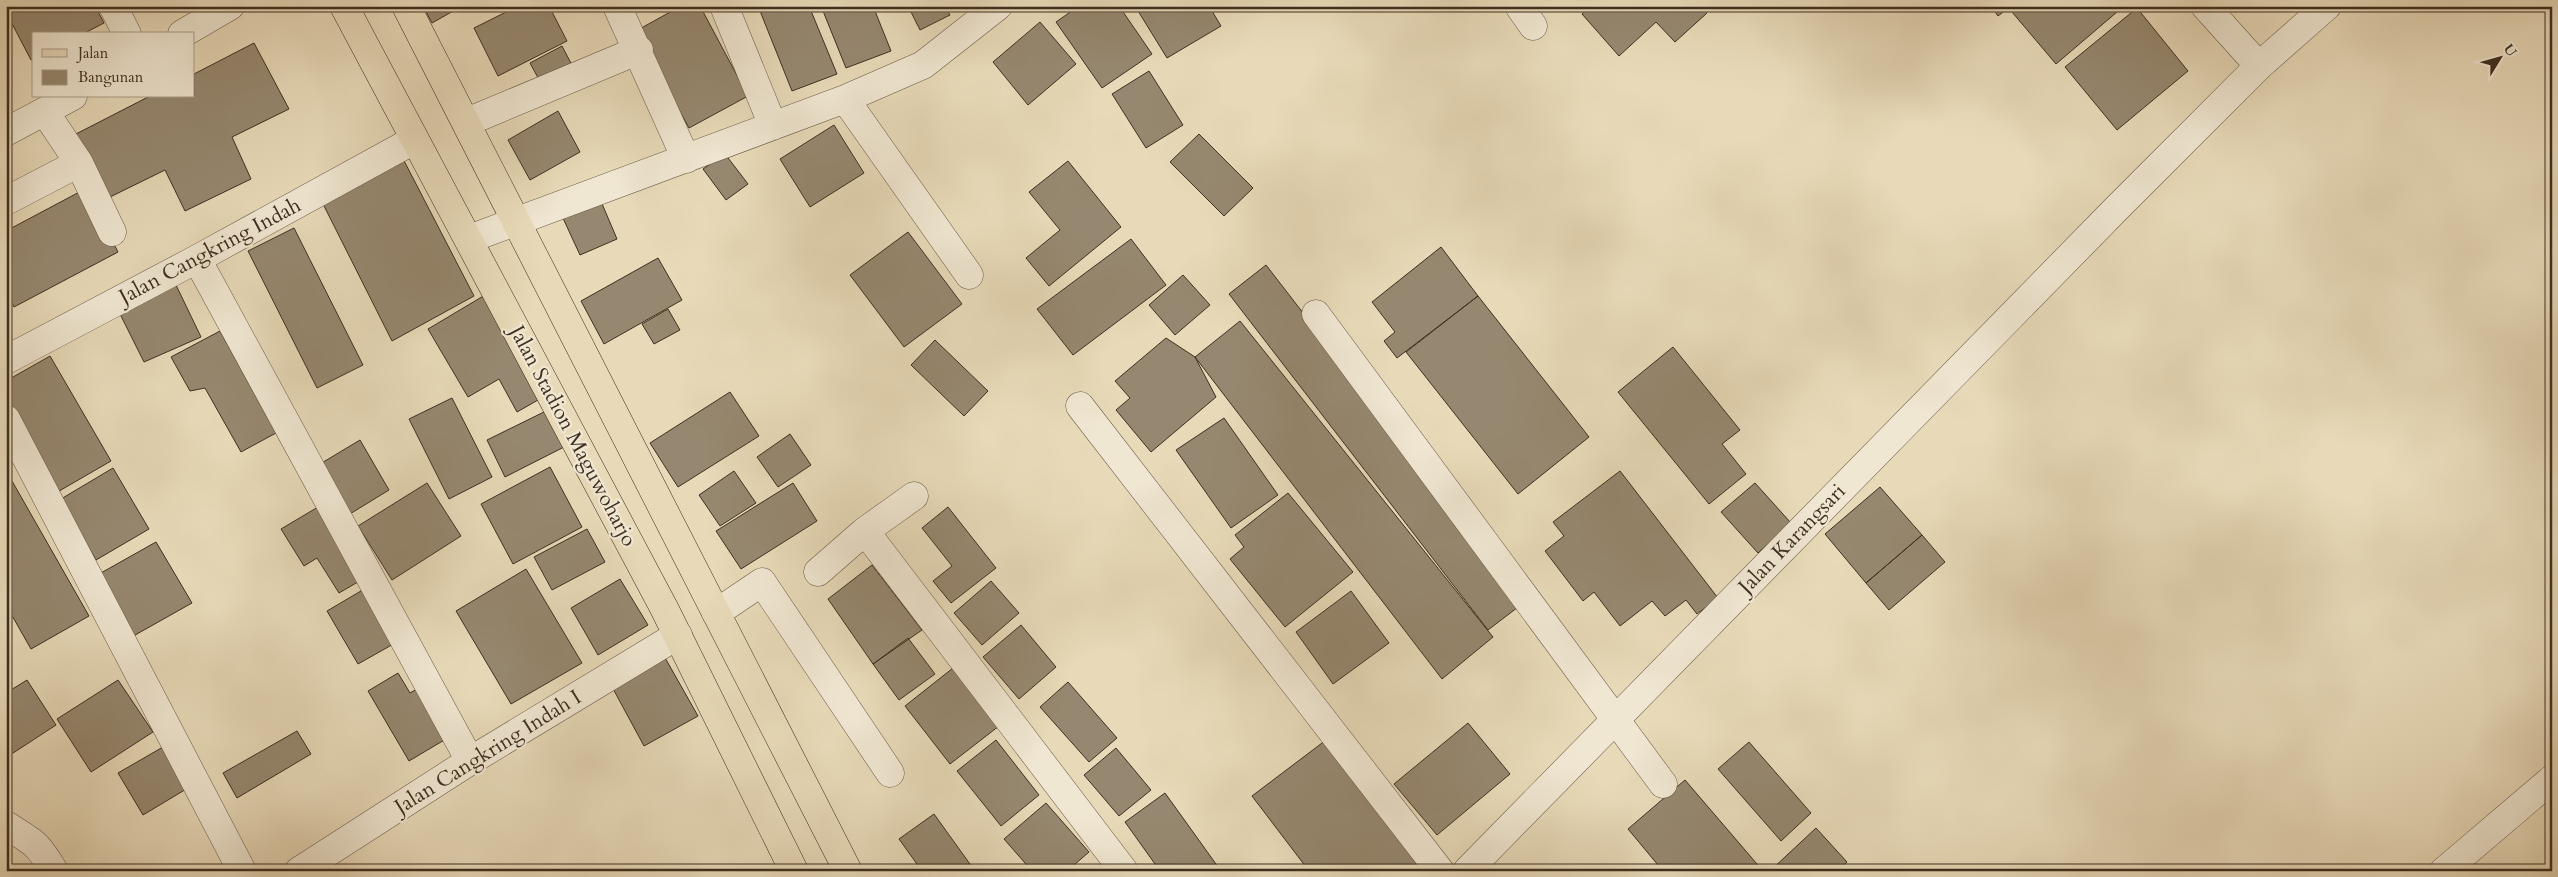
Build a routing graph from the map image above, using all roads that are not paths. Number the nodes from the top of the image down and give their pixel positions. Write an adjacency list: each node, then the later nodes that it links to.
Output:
1 (113, 6): 10 (street)
2 (230, 6): 11 (street)
3 (344, 6): 20 (main road, Jalan Stadion Maguwoharjo)
4 (406, 6): 17 (main road)
5 (618, 6): 12 (street)
6 (724, 6): 18 (street)
7 (998, 6): 15 (street)
8 (2205, 6): 13 (street)
9 (2327, 6): 13 (street, Jalan Karangsari)
10 (126, 32)
11 (185, 32)
12 (639, 50): 17 (street); 21 (street)
13 (2259, 66): 38 (street, Jalan Karangsari)
14 (70, 98): 16 (street)
15 (845, 99): 18 (street); 28 (street)
16 (46, 112): 19 (street); 22 (street)
17 (467, 122): 24 (main road)
18 (773, 126): 21 (street)
19 (6, 132)
20 (414, 140): 26 (main road, Jalan Stadion Maguwoharjo); 27 (street, Jalan Cangkring Indah)
21 (686, 159): 24 (street)
22 (79, 163): 23 (street); 25 (street)
23 (6, 201)
24 (516, 222): 26 (street); 36 (main road)
25 (112, 232)
26 (469, 239): 37 (main road, Jalan Stadion Maguwoharjo)
27 (198, 259): 30 (street, Jalan Cangkring Indah); 39 (street)
28 (970, 275)
29 (1316, 314): 38 (street)
30 (6, 360)
31 (1080, 406): 50 (street)
32 (6, 419): 45 (street)
33 (914, 496): 34 (street)
34 (865, 531): 35 (street); 49 (street)
35 (818, 572)
36 (716, 613): 40 (street); 48 (main road)
37 (678, 635): 39 (street, Jalan Cangkring Indah I); 47 (main road, Jalan Stadion Maguwoharjo)
38 (1615, 720): 42 (street); 51 (street, Jalan Karangsari)
39 (470, 761): 46 (street, Jalan Cangkring Indah I)
40 (890, 773)
41 (2552, 779): 52 (street)
42 (1663, 784)
43 (6, 826): 44 (street)
44 (54, 871)
45 (242, 871)
46 (299, 871)
47 (794, 871)
48 (848, 871)
49 (1124, 871)
50 (1440, 871)
51 (1468, 871)
52 (2444, 871)

